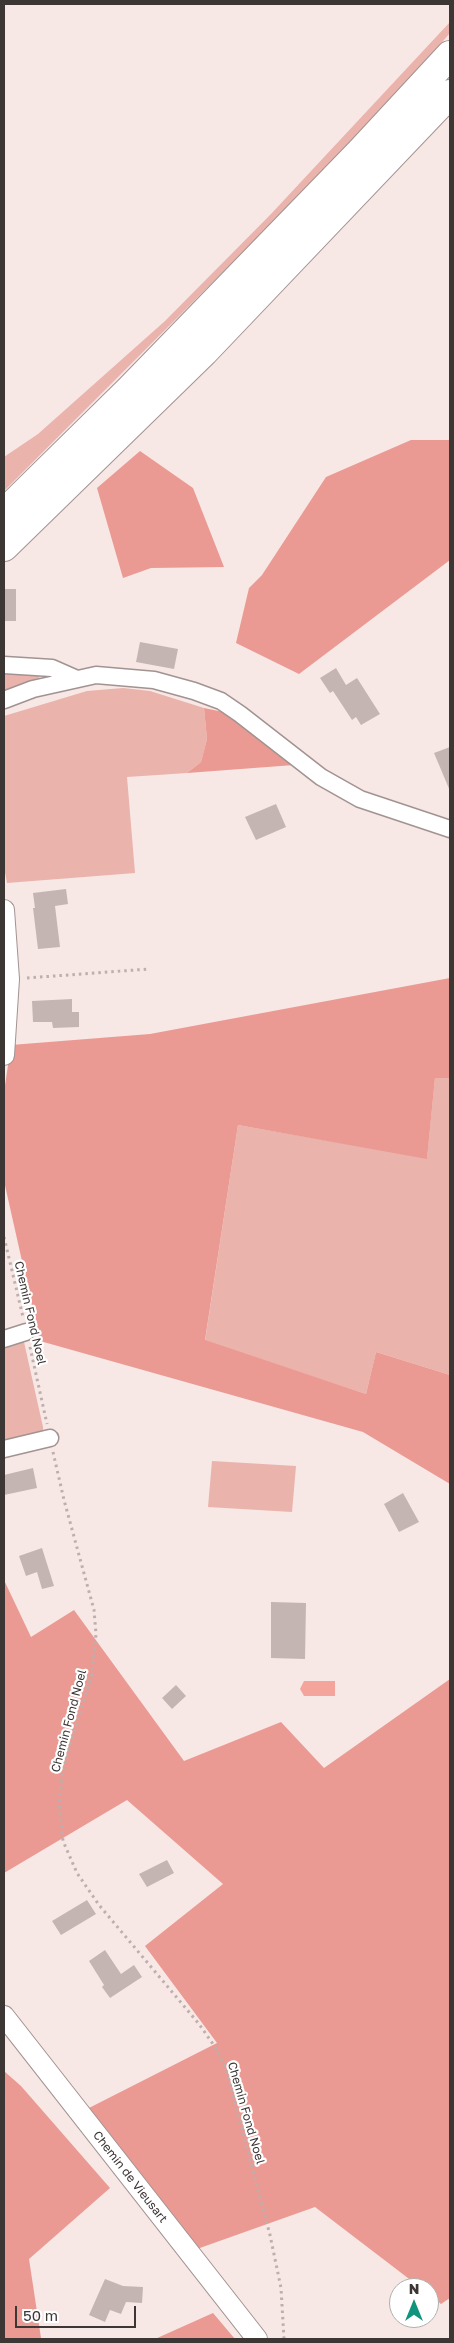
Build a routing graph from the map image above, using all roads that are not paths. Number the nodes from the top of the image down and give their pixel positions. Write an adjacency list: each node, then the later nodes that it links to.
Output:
1 (450, 55): 3 (highway)
2 (450, 94): 6 (highway)
3 (35, 484): 4 (highway); 5 (highway)
4 (4, 498)
5 (4, 513)
6 (4, 547)
7 (4, 665): 8 (street)
8 (77, 680): 9 (street); 10 (street)
9 (4, 700)
10 (450, 829)
11 (4, 910): 12 (street)
12 (4, 1055)
13 (26, 1332): 14 (street)
14 (4, 1339)
15 (50, 1438): 16 (street)
16 (4, 1449)
17 (4, 2016): 18 (street, Chemin de Vieusart)
18 (257, 2339)

